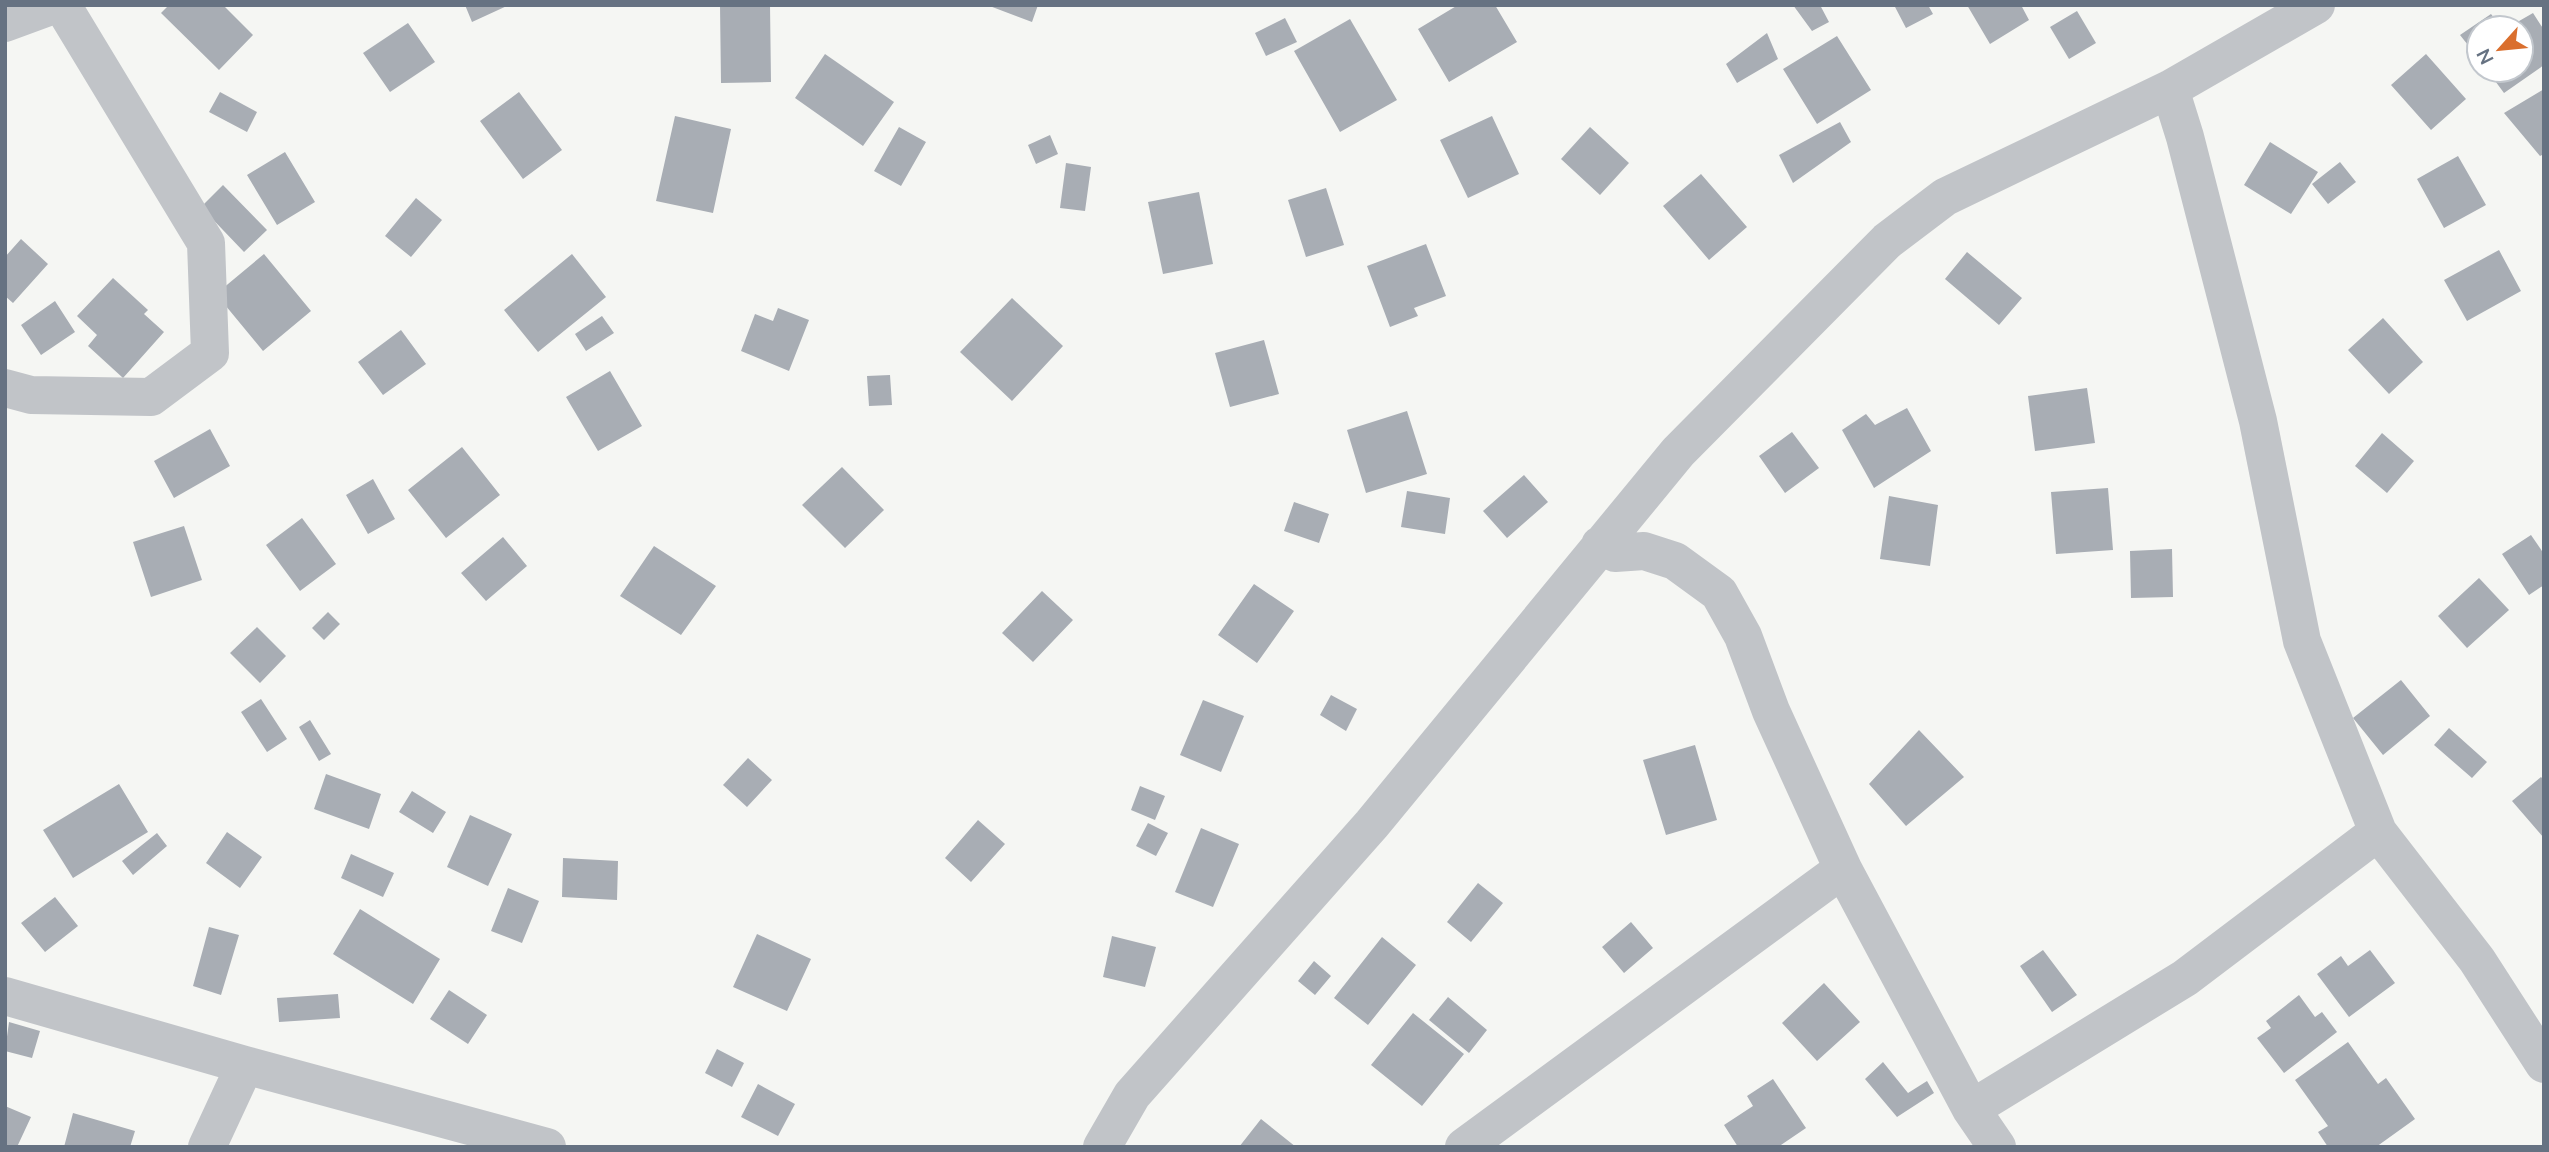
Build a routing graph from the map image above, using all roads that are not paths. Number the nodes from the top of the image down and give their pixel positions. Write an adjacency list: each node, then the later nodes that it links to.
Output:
1 (54, 5): 4 (street)
2 (62, 5): 6 (street)
3 (2316, 5): 5 (street)
4 (5, 23)
5 (2170, 89): 7 (street); 8 (street)
6 (5, 388)
7 (1600, 545): 9 (street); 16 (street)
8 (2378, 832): 11 (street); 13 (street)
9 (1843, 869): 13 (street); 17 (street)
10 (5, 996): 12 (street)
11 (2544, 1064)
12 (245, 1065): 14 (street); 15 (street)
13 (1971, 1109): 18 (street)
14 (207, 1147)
15 (547, 1147)
16 (1102, 1147)
17 (1464, 1147)
18 (1997, 1147)

